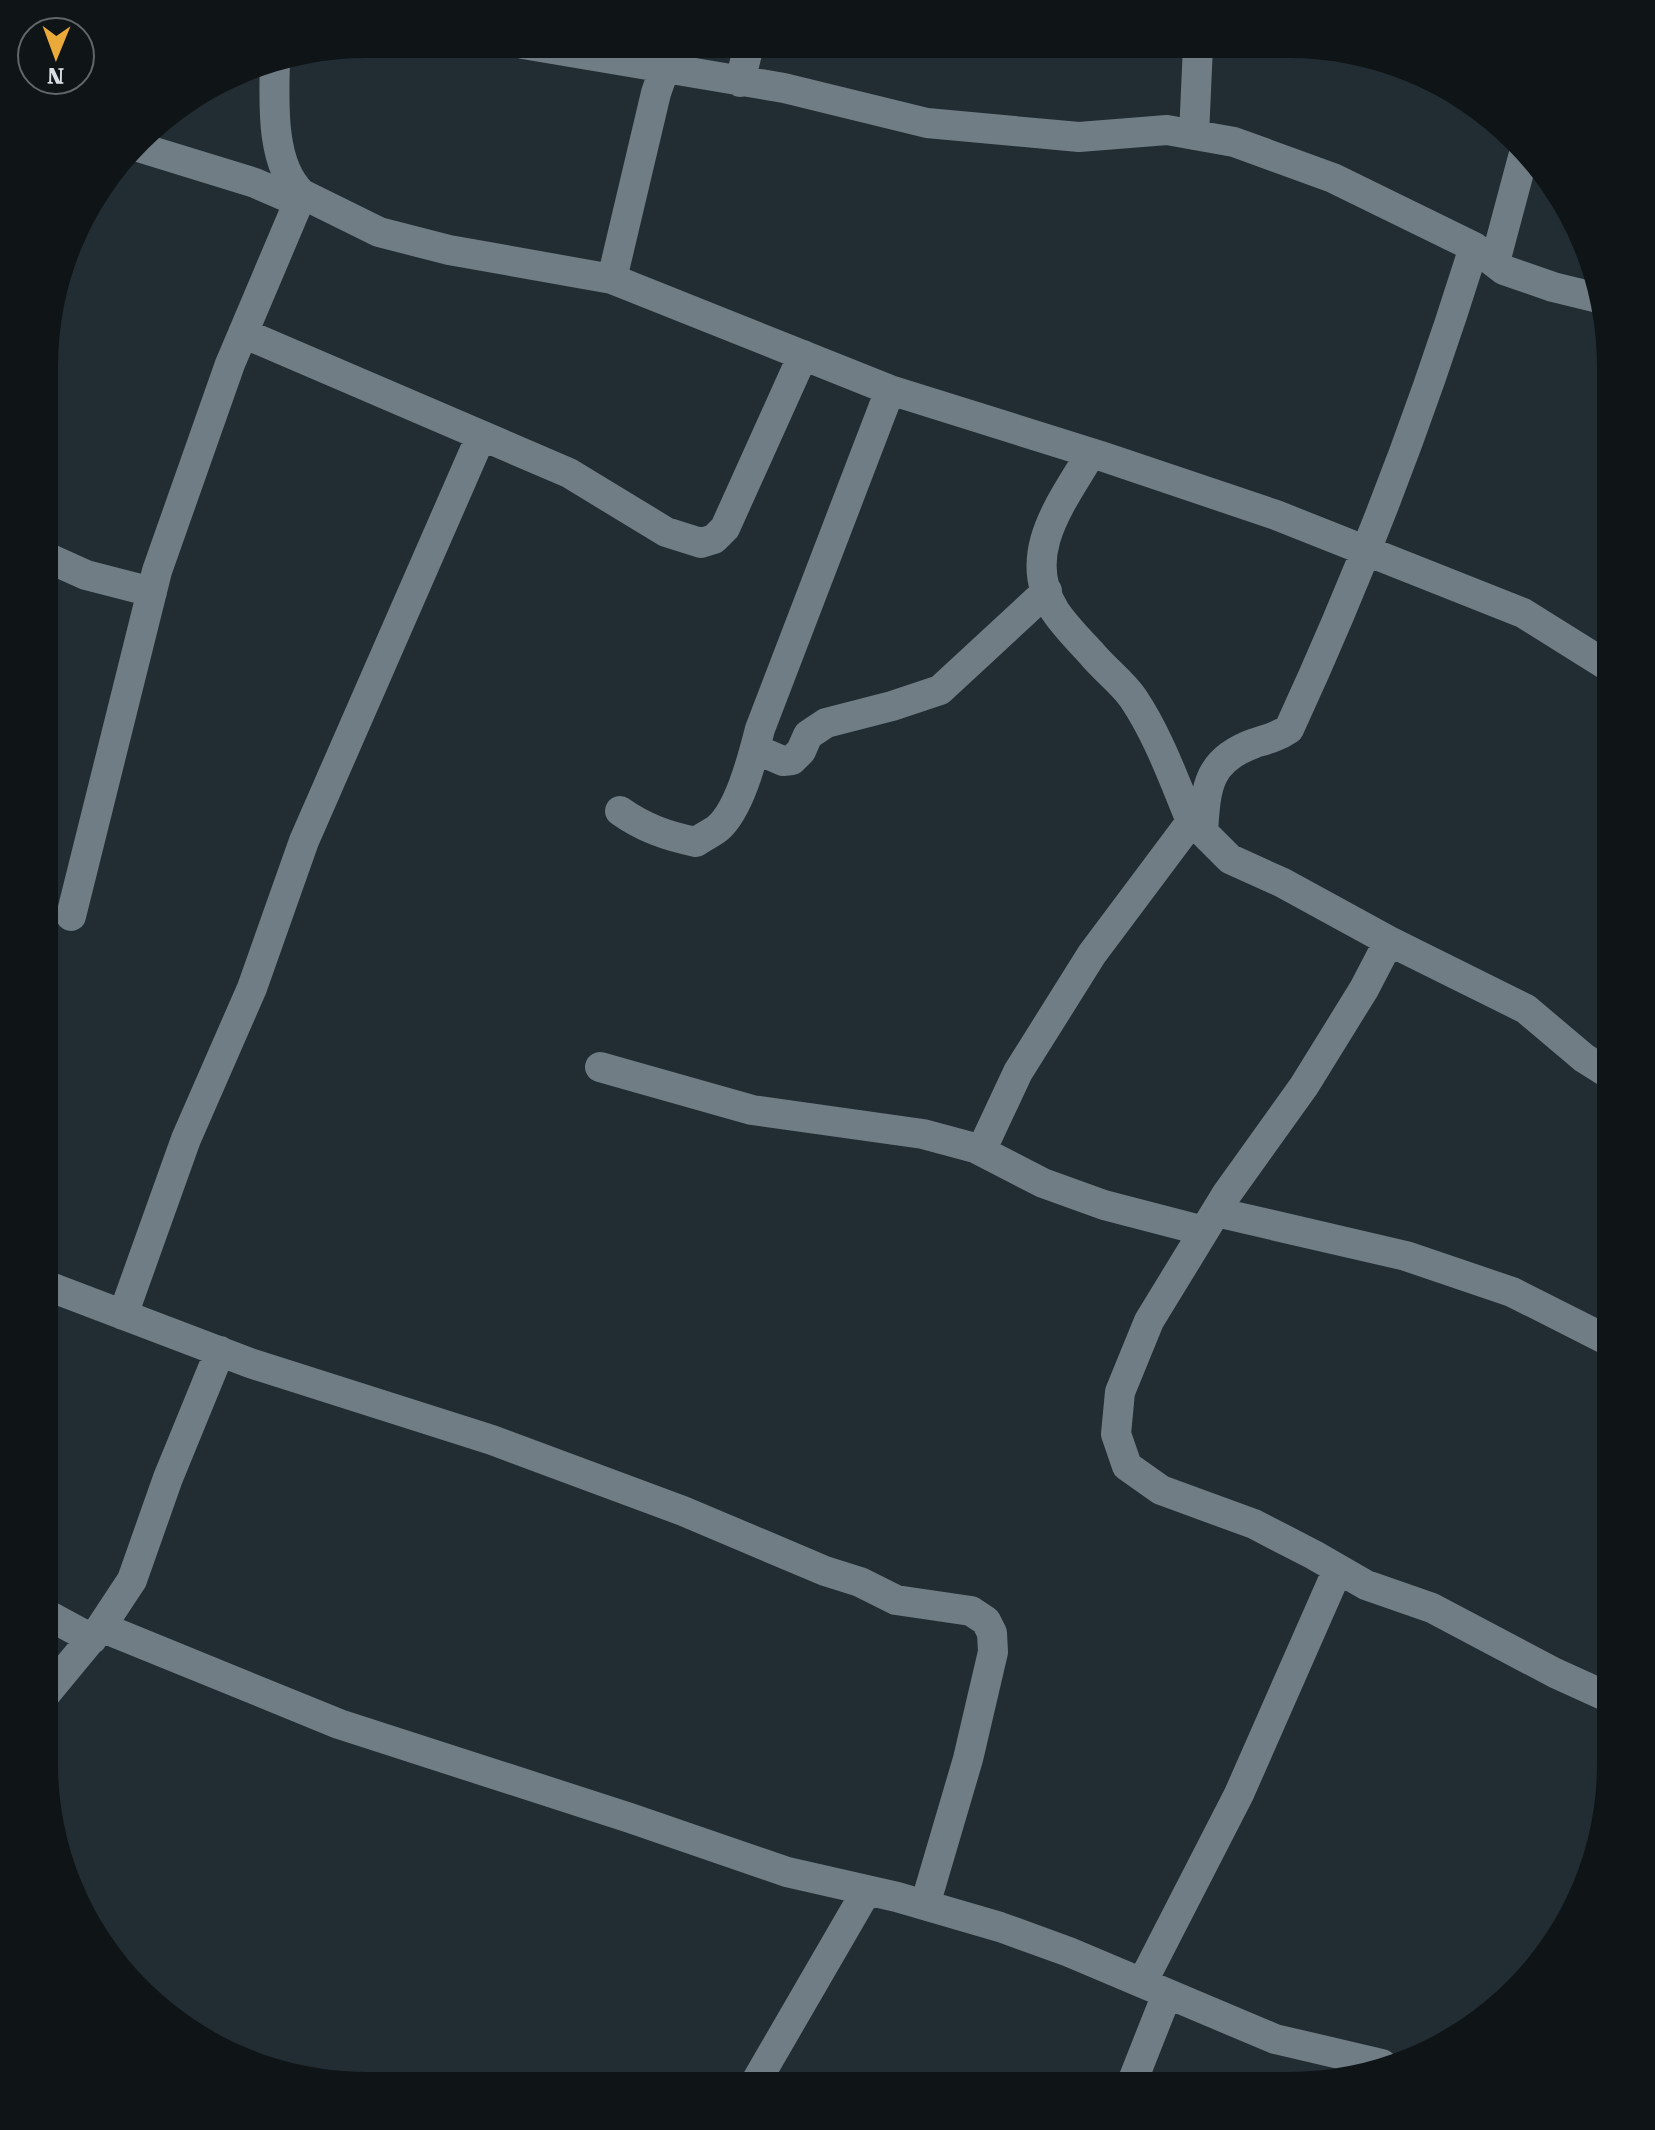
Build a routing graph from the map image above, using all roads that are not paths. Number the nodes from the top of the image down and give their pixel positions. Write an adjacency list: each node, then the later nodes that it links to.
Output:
1 (609, 58): 4 (street)
2 (746, 58): 6 (street)
3 (1197, 58): 7 (street)
4 (665, 67): 6 (street); 12 (street)
5 (275, 72): 10 (street)
6 (740, 82): 7 (street)
7 (1194, 135): 11 (street)
8 (147, 150): 10 (street)
9 (1521, 163): 11 (street)
10 (301, 198): 12 (street); 14 (street)
11 (1484, 255): 13 (street); 19 (street)
12 (612, 279): 15 (street)
13 (1589, 296)
14 (243, 333): 17 (street); 22 (street)
15 (803, 355): 16 (street); 17 (street)
16 (890, 390): 18 (street); 24 (street)
17 (481, 436): 34 (street)
18 (1091, 453): 19 (street); 21 (street)
19 (1364, 550): 23 (street); 26 (street)
20 (58, 562): 22 (street)
21 (1047, 591): 24 (street); 26 (street)
22 (152, 592): 27 (street)
23 (1597, 659)
24 (755, 749): 25 (street)
25 (620, 811)
26 (1198, 812): 28 (street); 31 (street)
27 (71, 916)
28 (1389, 941): 29 (street); 32 (street)
29 (1597, 1066)
30 (600, 1067): 31 (street)
31 (981, 1151): 32 (street)
32 (1210, 1222): 35 (street); 37 (street)
33 (58, 1290): 34 (street)
34 (123, 1315): 36 (street)
35 (1597, 1334)
36 (220, 1351): 39 (street); 43 (street)
37 (1338, 1569): 41 (street); 44 (street)
38 (58, 1618): 39 (street)
39 (97, 1633): 40 (street); 42 (street)
40 (58, 1679)
41 (1597, 1692)
42 (867, 1890): 43 (street); 46 (street)
43 (925, 1905): 44 (street)
44 (1155, 1988): 45 (street); 47 (street)
45 (1371, 2061)
46 (762, 2072)
47 (1134, 2072)

